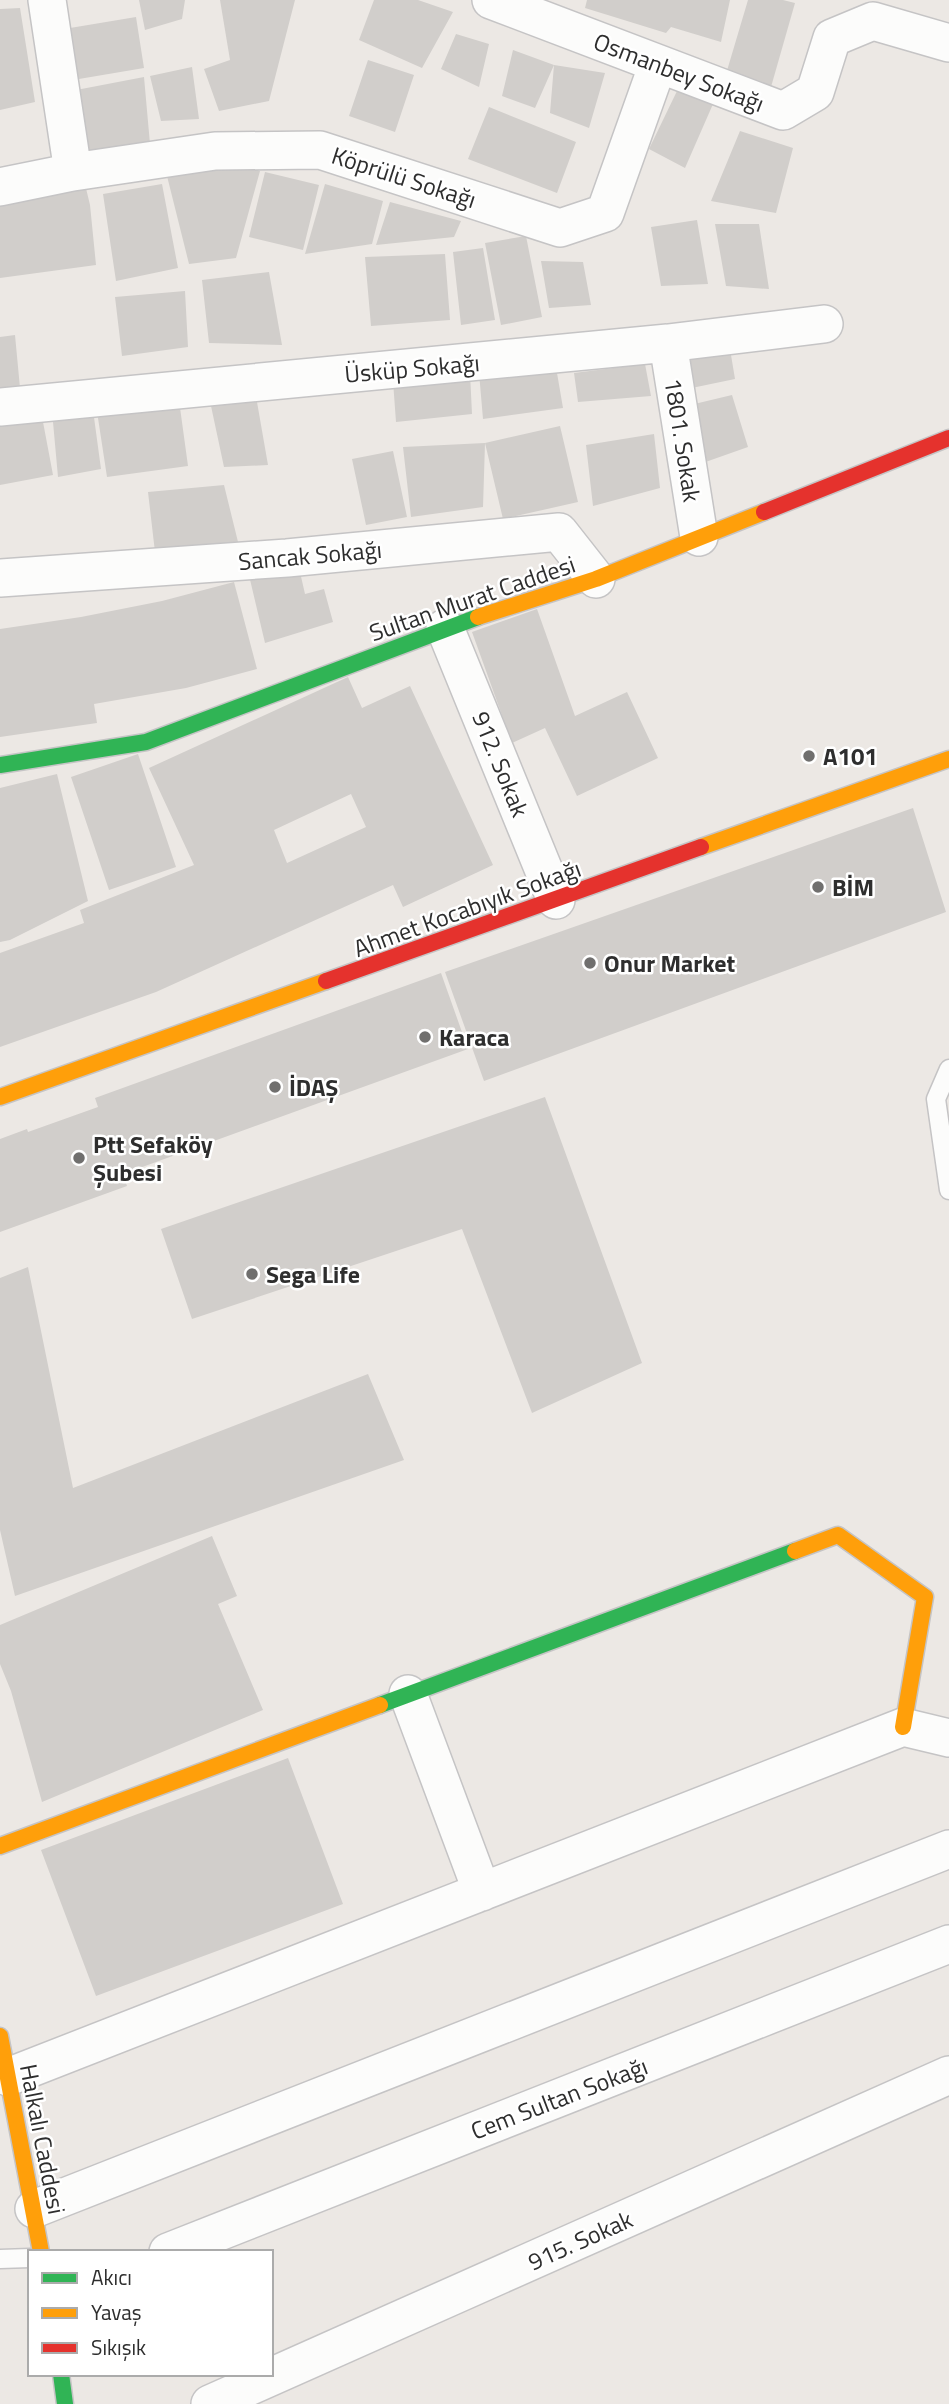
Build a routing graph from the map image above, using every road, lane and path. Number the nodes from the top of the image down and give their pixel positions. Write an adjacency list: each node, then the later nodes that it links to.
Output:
1 (47, 0): 6 (street)
2 (491, 0): 3 (street, Osmanbey Sokağı)
3 (574, 15): 5 (street, Osmanbey Sokağı)
4 (949, 43): 5 (street, Osmanbey Sokağı)
5 (658, 64): 6 (street, Köprülü Sokağı)
6 (73, 172): 7 (street, Köprülü Sokağı)
7 (0, 187)
8 (824, 324): 9 (street, Üsküp Sokağı)
9 (668, 343): 10 (street, Üsküp Sokağı); 12 (street, 1801. Sokak)
10 (0, 407)
11 (949, 438): 12 (street, Sultan Murat Caddesi)
12 (699, 537): 14 (street, Sultan Murat Caddesi)
13 (0, 578): 14 (street, Sancak Sokağı)
14 (596, 579): 15 (street, Sultan Murat Caddesi)
15 (445, 628): 16 (street, Sultan Murat Caddesi); 18 (street, 912. Sokak)
16 (0, 765)
17 (944, 767): 18 (street, Ahmet Kocabıyık Sokağı)
18 (556, 900): 20 (street, Ahmet Kocabıyık Sokağı)
19 (949, 1069): 21 (lane)
20 (0, 1097)
21 (949, 1190)
22 (408, 1694): 23 (street); 25 (street); 27 (street)
23 (903, 1727): 24 (street); 27 (street)
24 (949, 1738)
25 (0, 1846)
26 (949, 1849): 32 (street)
27 (482, 1892): 31 (street)
28 (949, 1944): 34 (street, Cem Sultan Sokağı)
29 (0, 2036): 31 (street, Halkalı Caddesi)
30 (949, 2075): 39 (street, 915. Sokak)
31 (8, 2077): 32 (street, Halkalı Caddesi)
32 (34, 2209): 33 (street, Halkalı Caddesi)
33 (41, 2250)
34 (173, 2250)
35 (28, 2258): 36 (lane)
36 (0, 2259)
37 (61, 2376): 38 (street)
38 (65, 2404)
39 (211, 2404)

